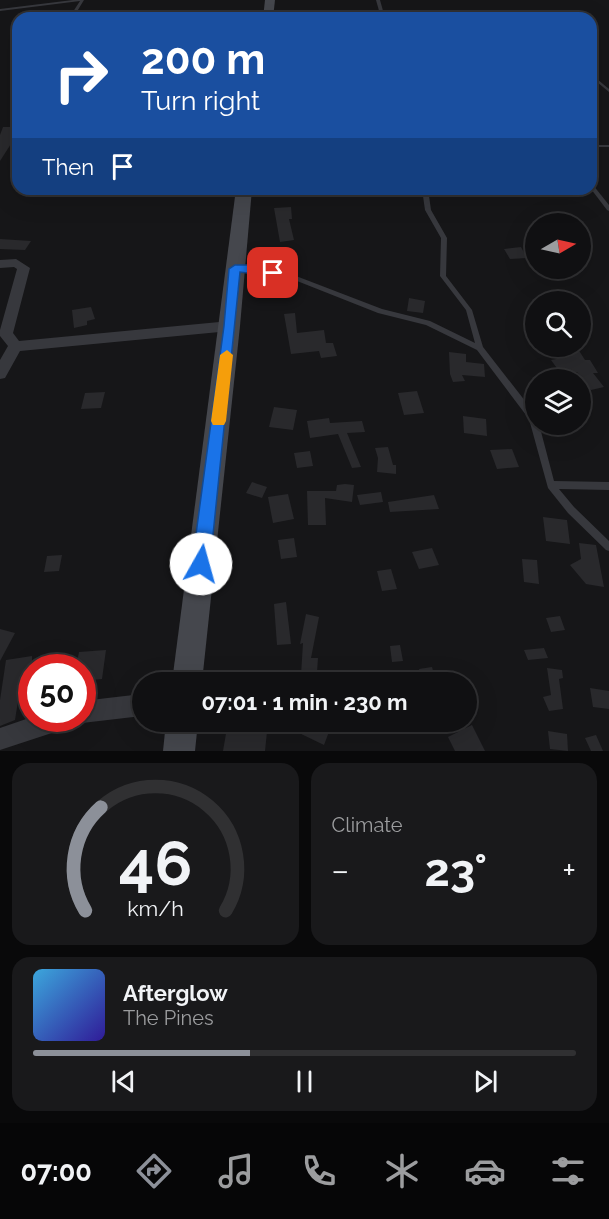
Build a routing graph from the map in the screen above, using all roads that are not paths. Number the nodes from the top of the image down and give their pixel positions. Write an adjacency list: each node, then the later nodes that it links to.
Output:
1 (82, 0): 2 (lane)
2 (0, 10)
3 (597, 80): 4 (lane)
4 (609, 91)
5 (597, 194): 8 (lane)
6 (243, 195): 10 (main road)
7 (426, 195): 13 (lane)
8 (609, 209)
9 (0, 264): 12 (street)
10 (235, 269): 11 (main road); 13 (lane)
11 (230, 326): 12 (street); 18 (main road)
12 (15, 346): 14 (street)
13 (480, 348): 15 (lane)
14 (0, 374)
15 (551, 485): 16 (lane); 17 (lane)
16 (609, 486)
17 (609, 547)
18 (188, 672)
19 (132, 706): 20 (street)
20 (96, 710)
21 (21, 732): 23 (street)
22 (181, 732): 24 (main road)
23 (0, 739)
24 (178, 751)

